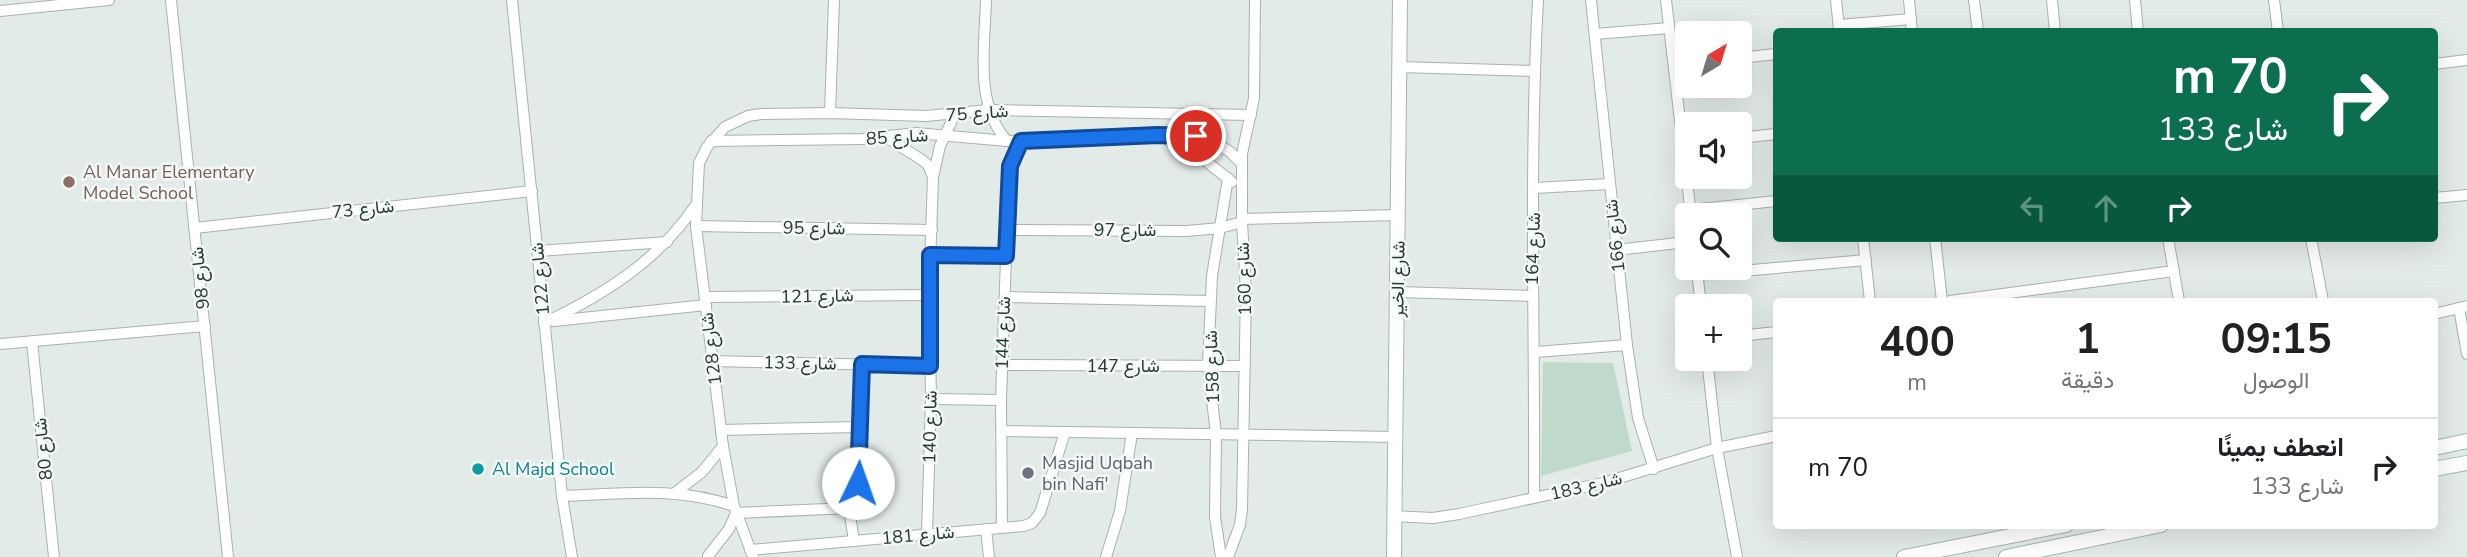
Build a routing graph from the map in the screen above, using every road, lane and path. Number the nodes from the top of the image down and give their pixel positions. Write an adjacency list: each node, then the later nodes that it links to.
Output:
1 (109, 0): 17 (street)
2 (171, 0): 64 (street, شارع 98)
3 (512, 0): 54 (street, شارع 122)
4 (834, 0): 36 (street)
5 (986, 0): 34 (street)
6 (1255, 0): 39 (street, شارع 160)
7 (1399, 0): 32 (street, شارع الخير)
8 (1538, 0): 33 (street, شارع 164)
9 (1591, 0): 26 (street, شارع 166)
10 (1666, 0): 19 (street)
11 (1836, 0): 20 (street)
12 (1909, 0): 18 (street)
13 (1974, 0): 22 (street)
14 (2052, 0): 23 (street)
15 (2135, 0): 24 (street)
16 (2274, 0): 25 (street)
17 (0, 11)
18 (1911, 19): 20 (street); 21 (street)
19 (1670, 28): 26 (street); 31 (street)
20 (1839, 28)
21 (1912, 28)
22 (1978, 28)
23 (2055, 28)
24 (2138, 28)
25 (2277, 28)
26 (1595, 34): 52 (street, شارع 166)
27 (1773, 54): 28 (street)
28 (1752, 57)
29 (2467, 60): 30 (street)
30 (2438, 64)
31 (1674, 65): 35 (street)
32 (1400, 67): 33 (street); 61 (street, شارع الخير)
33 (1535, 71): 53 (street, شارع 164)
34 (988, 110): 37 (street, شارع 75); 38 (street, شارع 75); 47 (street)
35 (1681, 112)
36 (830, 113): 37 (street, شارع 75); 46 (street, شارع 75)
37 (955, 114): 41 (street, شارع 140)
38 (1187, 114): 39 (street, شارع 75); 43 (street)
39 (1251, 115): 49 (street, شارع 160)
40 (1773, 134): 45 (street)
41 (944, 135): 44 (street, شارع 85); 47 (street, شارع 85); 50 (street, شارع 140)
42 (1158, 135): 43 (street, شارع 85); 48 (street, شارع 85); 51 (street)
43 (1186, 135): 49 (street, شارع 85)
44 (884, 136): 46 (street, شارع 85); 50 (street)
45 (1752, 137)
46 (711, 141): 60 (street, شارع 128)
47 (1006, 141): 48 (street, شارع 85)
48 (1021, 141): 67 (street, شارع 144)
49 (1242, 164): 55 (street, شارع 160)
50 (933, 177): 66 (street, شارع 140)
51 (1228, 178): 55 (street); 65 (street, شارع 158)
52 (1609, 184): 53 (street); 74 (street, شارع 166)
53 (1534, 188): 83 (street, شارع 164)
54 (532, 191): 64 (street, شارع 73); 75 (street, شارع 122)
55 (1242, 192): 62 (street, شارع 160)
56 (2467, 195): 57 (street)
57 (2438, 198)
58 (1773, 201): 59 (street)
59 (1752, 204)
60 (696, 205): 63 (street, شارع 128); 72 (street)
61 (1399, 215): 62 (street, شارع 97); 81 (street, شارع الخير)
62 (1242, 221): 65 (street, شارع 97); 108 (street, شارع 160)
63 (696, 226): 66 (street, شارع 95); 90 (street, شارع 128)
64 (195, 228): 95 (street, شارع 98)
65 (1220, 228): 67 (street, شارع 97); 91 (street, شارع 158)
66 (932, 230): 76 (street, شارع 140)
67 (1007, 230): 77 (street, شارع 144)
68 (1864, 242): 78 (street)
69 (1935, 242): 86 (street)
70 (2169, 242): 80 (street)
71 (2312, 242): 89 (street)
72 (667, 243): 75 (street); 94 (street)
73 (1675, 243): 74 (street)
74 (1616, 250): 100 (street, شارع 166)
75 (538, 251): 94 (street, شارع 122)
76 (930, 255): 77 (street); 82 (street, شارع 140)
77 (1006, 256): 84 (street, شارع 144)
78 (1866, 260): 79 (street); 85 (street)
79 (1752, 267)
80 (2174, 271): 87 (street); 88 (street)
81 (1397, 292): 83 (street); 119 (street, شارع الخير)
82 (929, 295): 90 (street, شارع 121); 106 (street, شارع 140)
83 (1531, 296): 101 (street, شارع 164)
84 (1005, 297): 91 (street); 105 (street, شارع 144)
85 (1870, 298)
86 (1942, 298)
87 (1972, 298)
88 (2178, 298)
89 (2322, 298)
90 (705, 301): 94 (street, شارع 121); 103 (street, شارع 128)
91 (1210, 301): 107 (street, شارع 158)
92 (2463, 307): 93 (street); 102 (street)
93 (2438, 313)
94 (544, 323): 129 (street, شارع 122)
95 (205, 326): 98 (street); 142 (street, شارع 98)
96 (1773, 332): 97 (street)
97 (1752, 335)
98 (32, 342): 99 (street); 141 (street, شارع 80)
99 (0, 344)
100 (1627, 345): 101 (street); 126 (street, شارع 166)
101 (1535, 352): 130 (street, شارع 164)
102 (2467, 354)
103 (712, 361): 104 (street, شارع 133); 113 (street, شارع 128)
104 (862, 364): 106 (street, شارع 133); 112 (street)
105 (1002, 365): 107 (street, شارع 147); 111 (street, شارع 144)
106 (930, 366): 110 (street, شارع 140)
107 (1208, 366): 108 (street, شارع 147); 118 (street, شارع 158)
108 (1245, 366): 117 (street, شارع 160)
109 (1708, 371): 124 (street)
110 (931, 398): 111 (street); 138 (street, شارع 140)
111 (1001, 400): 114 (street, شارع 144)
112 (860, 427): 113 (street); 131 (street)
113 (721, 430): 122 (street, شارع 128)
114 (1002, 431): 115 (street); 134 (street, شارع 144)
115 (1065, 432): 116 (street); 134 (street, شارع 181)
116 (1132, 433): 118 (street); 146 (street)
117 (1244, 433): 118 (street); 119 (street); 148 (street, شارع 160)
118 (1216, 434): 147 (street, شارع 158)
119 (1396, 437): 133 (street, شارع الخير)
120 (1773, 437): 124 (street, شارع 183)
121 (2467, 441): 123 (street)
122 (723, 446): 128 (street); 132 (street, شارع 128)
123 (2438, 447)
124 (1717, 448): 126 (street, شارع 183); 150 (street)
125 (2465, 465): 127 (street)
126 (1654, 468): 130 (street, شارع 183)
127 (2438, 468)
128 (676, 492): 129 (street); 132 (street)
129 (562, 496): 143 (street, شارع 122)
130 (1534, 498): 133 (street, شارع 183)
131 (851, 508): 132 (street); 139 (street)
132 (735, 510): 140 (street, شارع 128); 144 (street)
133 (1393, 516): 149 (street, شارع الخير)
134 (1002, 528): 135 (street, شارع 181)
135 (986, 529): 138 (street, شارع 181); 145 (street)
136 (2046, 529): 151 (street)
137 (2142, 529): 152 (street)
138 (927, 534): 139 (street, شارع 181)
139 (853, 541): 140 (street, شارع 181)
140 (751, 554)
141 (54, 557)
142 (228, 557)
143 (572, 557)
144 (708, 557)
145 (989, 557)
146 (1106, 557)
147 (1221, 557)
148 (1228, 557)
149 (1394, 557)
150 (1737, 557)
151 (1904, 557)
152 (2006, 557)

